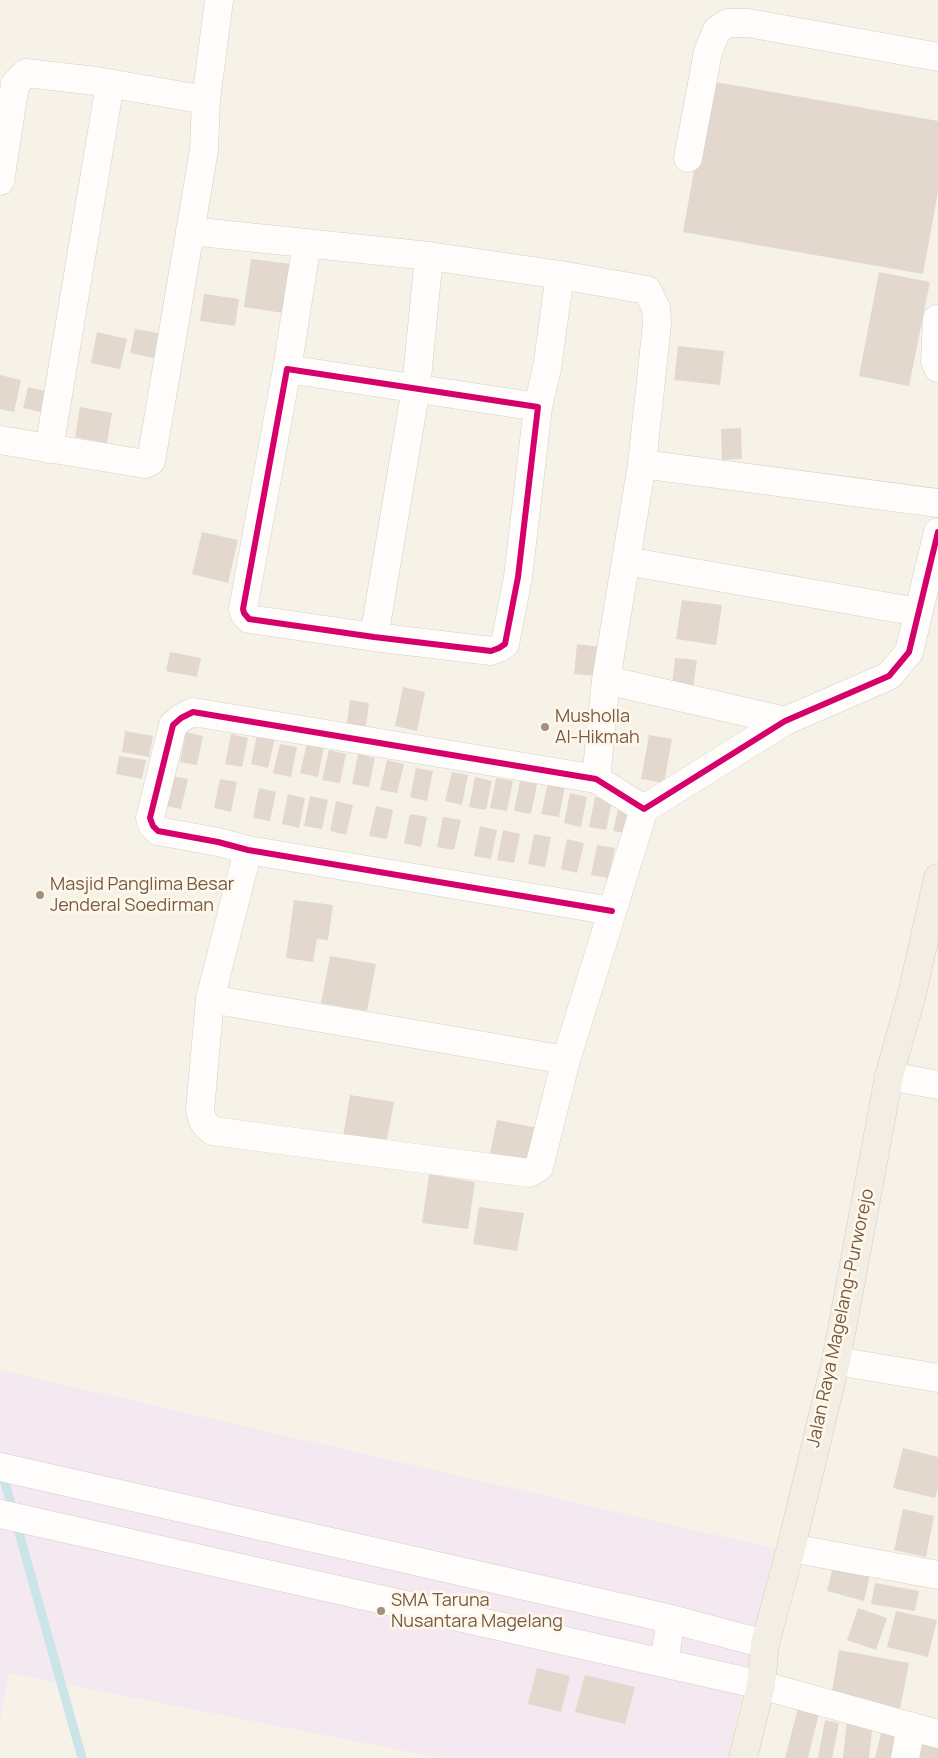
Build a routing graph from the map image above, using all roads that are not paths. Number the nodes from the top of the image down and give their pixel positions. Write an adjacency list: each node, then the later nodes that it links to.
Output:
1 (219, 0): 4 (street)
2 (938, 57): 5 (street)
3 (110, 84): 4 (street); 6 (street); 17 (street)
4 (206, 100): 7 (street)
5 (688, 158)
6 (0, 182)
7 (190, 231): 8 (street); 17 (street)
8 (307, 243): 9 (street); 13 (street)
9 (429, 256): 10 (street); 14 (street)
10 (560, 274): 15 (street); 18 (street)
11 (937, 319): 12 (street)
12 (938, 368)
13 (288, 369): 14 (street); 23 (street)
14 (416, 388): 15 (street); 23 (street)
15 (538, 407): 23 (street)
16 (0, 440): 17 (street)
17 (49, 449)
18 (642, 464): 19 (street); 21 (street)
19 (938, 503)
20 (938, 532): 22 (street)
21 (626, 561): 22 (street); 24 (street)
22 (918, 612): 25 (street)
23 (374, 637)
24 (606, 680): 25 (street); 26 (street)
25 (785, 721): 27 (street)
26 (596, 779): 27 (street); 28 (street)
27 (644, 809): 30 (street)
28 (248, 850): 30 (street); 31 (street)
29 (938, 878): 33 (main road, Jalan Raya Magelang-Purworejo)
30 (612, 911): 32 (street)
31 (210, 999): 32 (street); 32 (street)
32 (566, 1060)
33 (889, 1076): 34 (street); 35 (main road, Jalan Raya Magelang-Purworejo)
34 (938, 1085)
35 (836, 1361): 36 (street); 39 (main road, Jalan Raya Magelang-Purworejo)
36 (938, 1378)
37 (2, 1467): 41 (street)
38 (6, 1515): 43 (street)
39 (791, 1548): 40 (street); 42 (main road, Jalan Raya Magelang-Purworejo)
40 (938, 1575)
41 (671, 1619): 42 (street); 43 (street)
42 (765, 1644): 44 (main road, Jalan Raya Magelang-Purworejo)
43 (664, 1663): 44 (street)
44 (762, 1685): 45 (street); 47 (main road, Jalan Raya Magelang-Purworejo)
45 (911, 1726): 46 (street); 48 (street)
46 (938, 1734)
47 (743, 1758)
48 (905, 1758)

